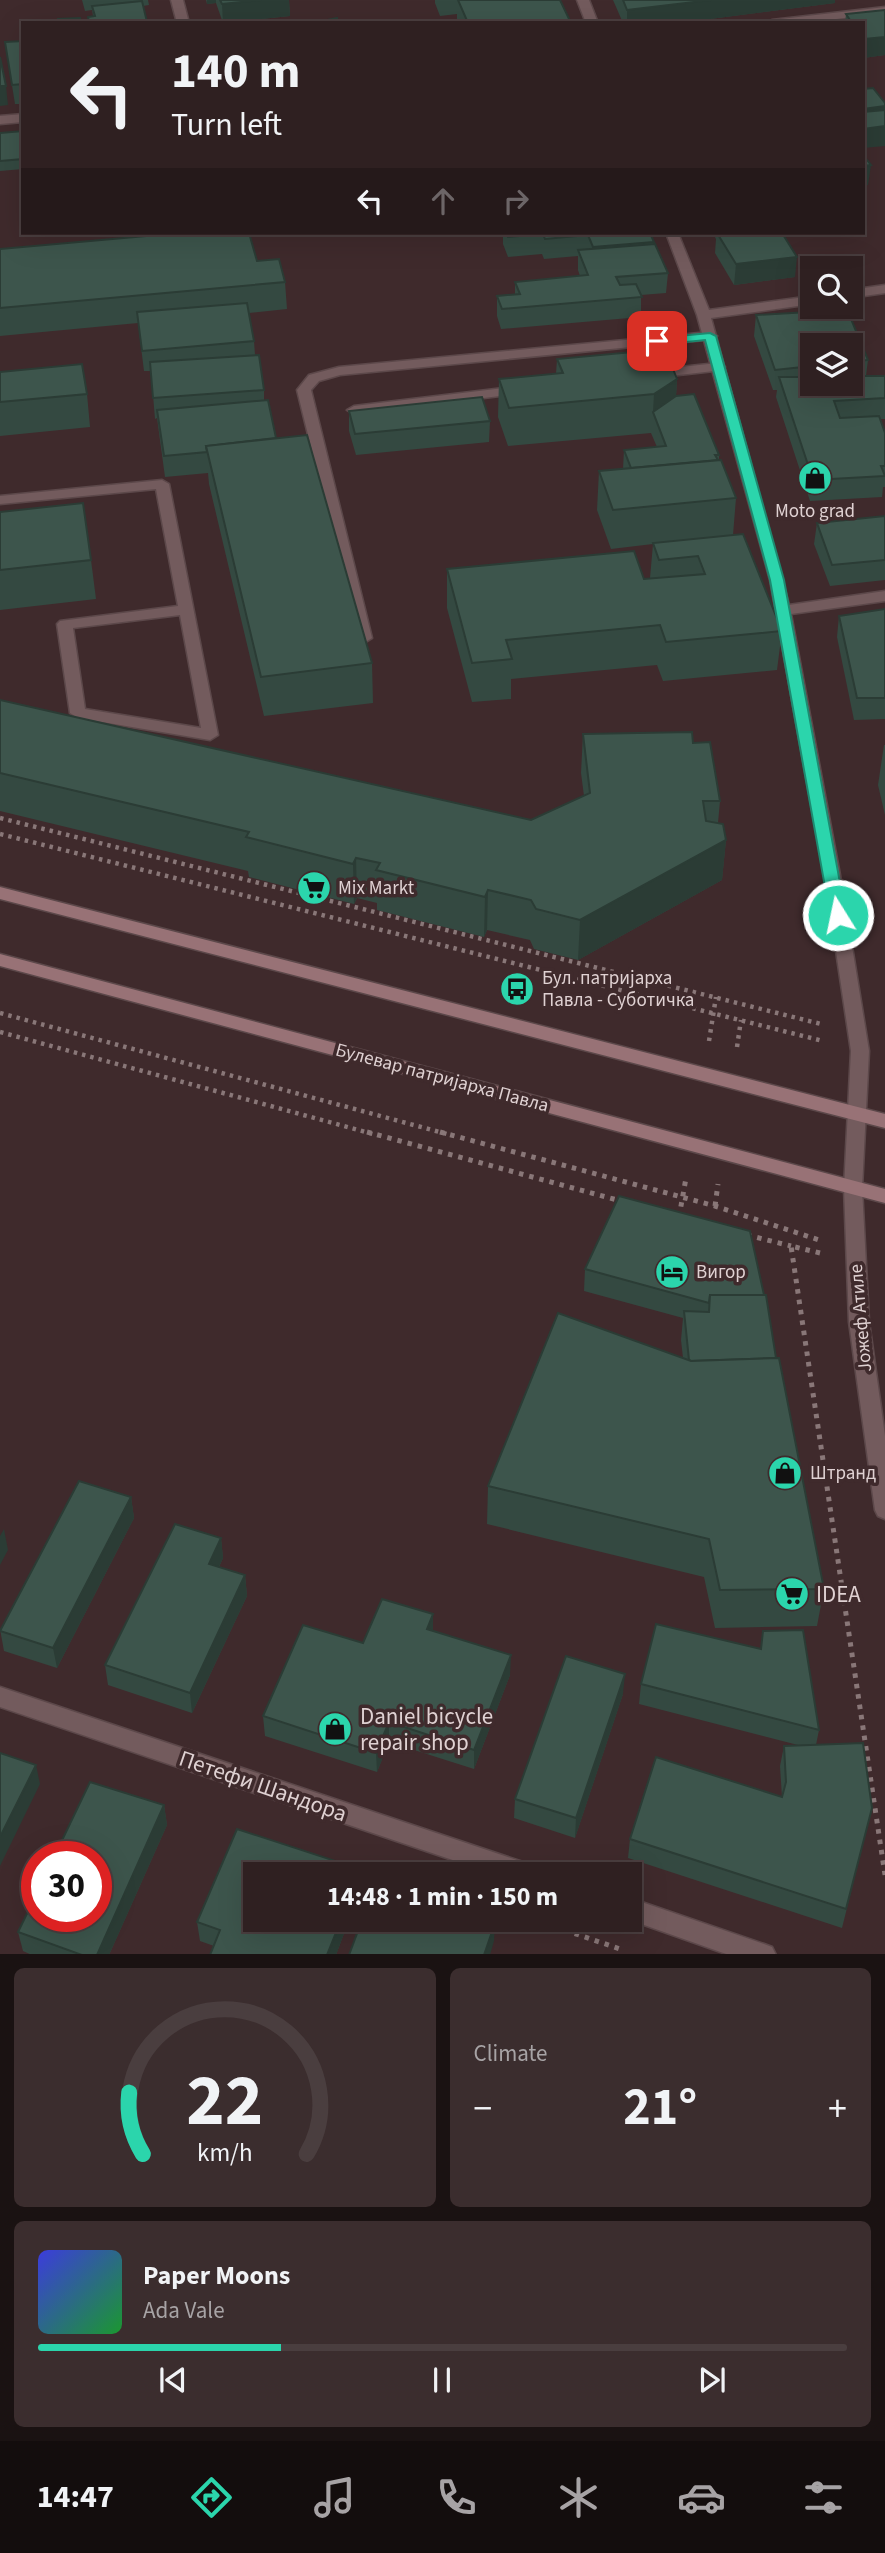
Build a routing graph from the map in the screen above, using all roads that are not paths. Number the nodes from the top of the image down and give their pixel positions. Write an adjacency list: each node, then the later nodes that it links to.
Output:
1 (177, 0): 4 (street)
2 (583, 0): 5 (street)
3 (885, 10): 6 (street)
4 (182, 21)
5 (591, 21)
6 (789, 21)
7 (21, 118): 8 (street)
8 (0, 120)
9 (673, 235): 13 (street, Јожеф Атиле)
10 (885, 289): 11 (street)
11 (863, 292)
12 (800, 302): 13 (street)
13 (704, 315): 14 (street, Јожеф Атиле)
14 (710, 336): 15 (street, Јожеф Атиле); 23 (street)
15 (718, 367): 16 (street); 22 (street, Јожеф Атиле)
16 (637, 376)
17 (529, 389): 18 (street)
18 (354, 410)
19 (0, 500): 21 (street)
20 (885, 596): 22 (street)
21 (186, 610): 21 (street)
22 (782, 611): 26 (street, Јожеф Атиле)
23 (367, 652)
24 (0, 893): 26 (main road)
25 (0, 960): 28 (main road, Булевар патријарха Павла)
26 (855, 1114): 27 (main road); 28 (street, Јожеф Атиле)
27 (885, 1121)
28 (853, 1188): 29 (main road, Булевар патријарха Павла); 30 (street, Јожеф Атиле)
29 (885, 1196)
30 (885, 1510)
31 (0, 1697): 32 (street, Петефи Шандора)
32 (490, 1862)
33 (642, 1913): 34 (street)
34 (761, 1954)

